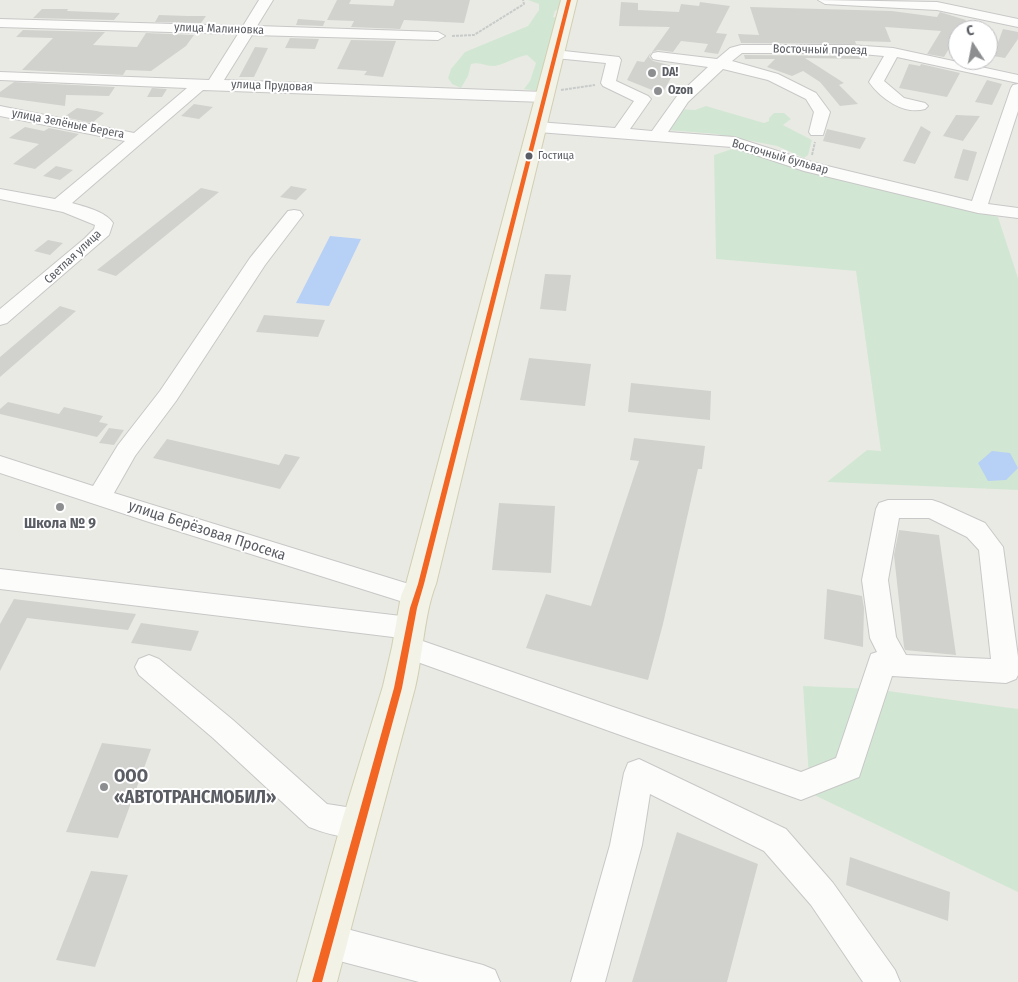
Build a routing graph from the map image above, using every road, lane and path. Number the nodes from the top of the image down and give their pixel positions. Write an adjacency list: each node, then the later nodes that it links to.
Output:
1 (266, 0): 7 (street)
2 (523, 0): 8 (path)
3 (569, 0): 10 (main road)
4 (825, 0): 6 (street)
5 (0, 23): 7 (street, улица Малиновка)
6 (1018, 24)
7 (247, 30): 8 (street, улица Малиновка); 15 (street)
8 (438, 36)
9 (893, 52): 12 (street, Восточный проезд); 14 (street, Восточный проезд); 19 (street)
10 (555, 54): 16 (street); 18 (main road)
11 (658, 56): 12 (street)
12 (720, 64): 22 (street); 24 (street, Восточный проезд)
13 (0, 76): 15 (street, улица Прудовая)
14 (1018, 78)
15 (215, 83): 18 (street, улица Прудовая); 25 (street)
16 (608, 83): 18 (path); 23 (street)
17 (1018, 88): 29 (street)
18 (550, 93): 21 (main road)
19 (920, 106)
20 (0, 111): 25 (street, улица Зелёные Берега)
21 (538, 127): 23 (street, Восточный бульвар); 38 (main road)
22 (817, 132): 26 (path)
23 (620, 133): 24 (street, Восточный бульвар)
24 (658, 135): 26 (street, Восточный бульвар)
25 (136, 138): 28 (street)
26 (810, 167): 29 (street, Восточный бульвар)
27 (0, 194): 28 (street, Светлая улица)
28 (58, 206): 33 (street, Светлая улица)
29 (978, 208): 31 (street, Восточный бульвар)
30 (294, 214): 36 (street)
31 (1017, 215)
32 (0, 297): 33 (street)
33 (23, 302): 34 (street, Светлая улица)
34 (0, 319)
35 (0, 464): 36 (street, улица Берёзовая Просека)
36 (98, 496): 38 (street, улица Берёзовая Просека)
37 (0, 579): 39 (street)
38 (416, 596): 39 (main road)
39 (409, 637): 40 (street); 42 (main road)
40 (898, 666): 40 (street)
41 (149, 667): 42 (street)
42 (358, 824): 43 (main road)
43 (328, 941): 44 (main road); 45 (street)
44 (317, 982)
45 (483, 982)
46 (588, 982): 47 (street)
47 (883, 982)

